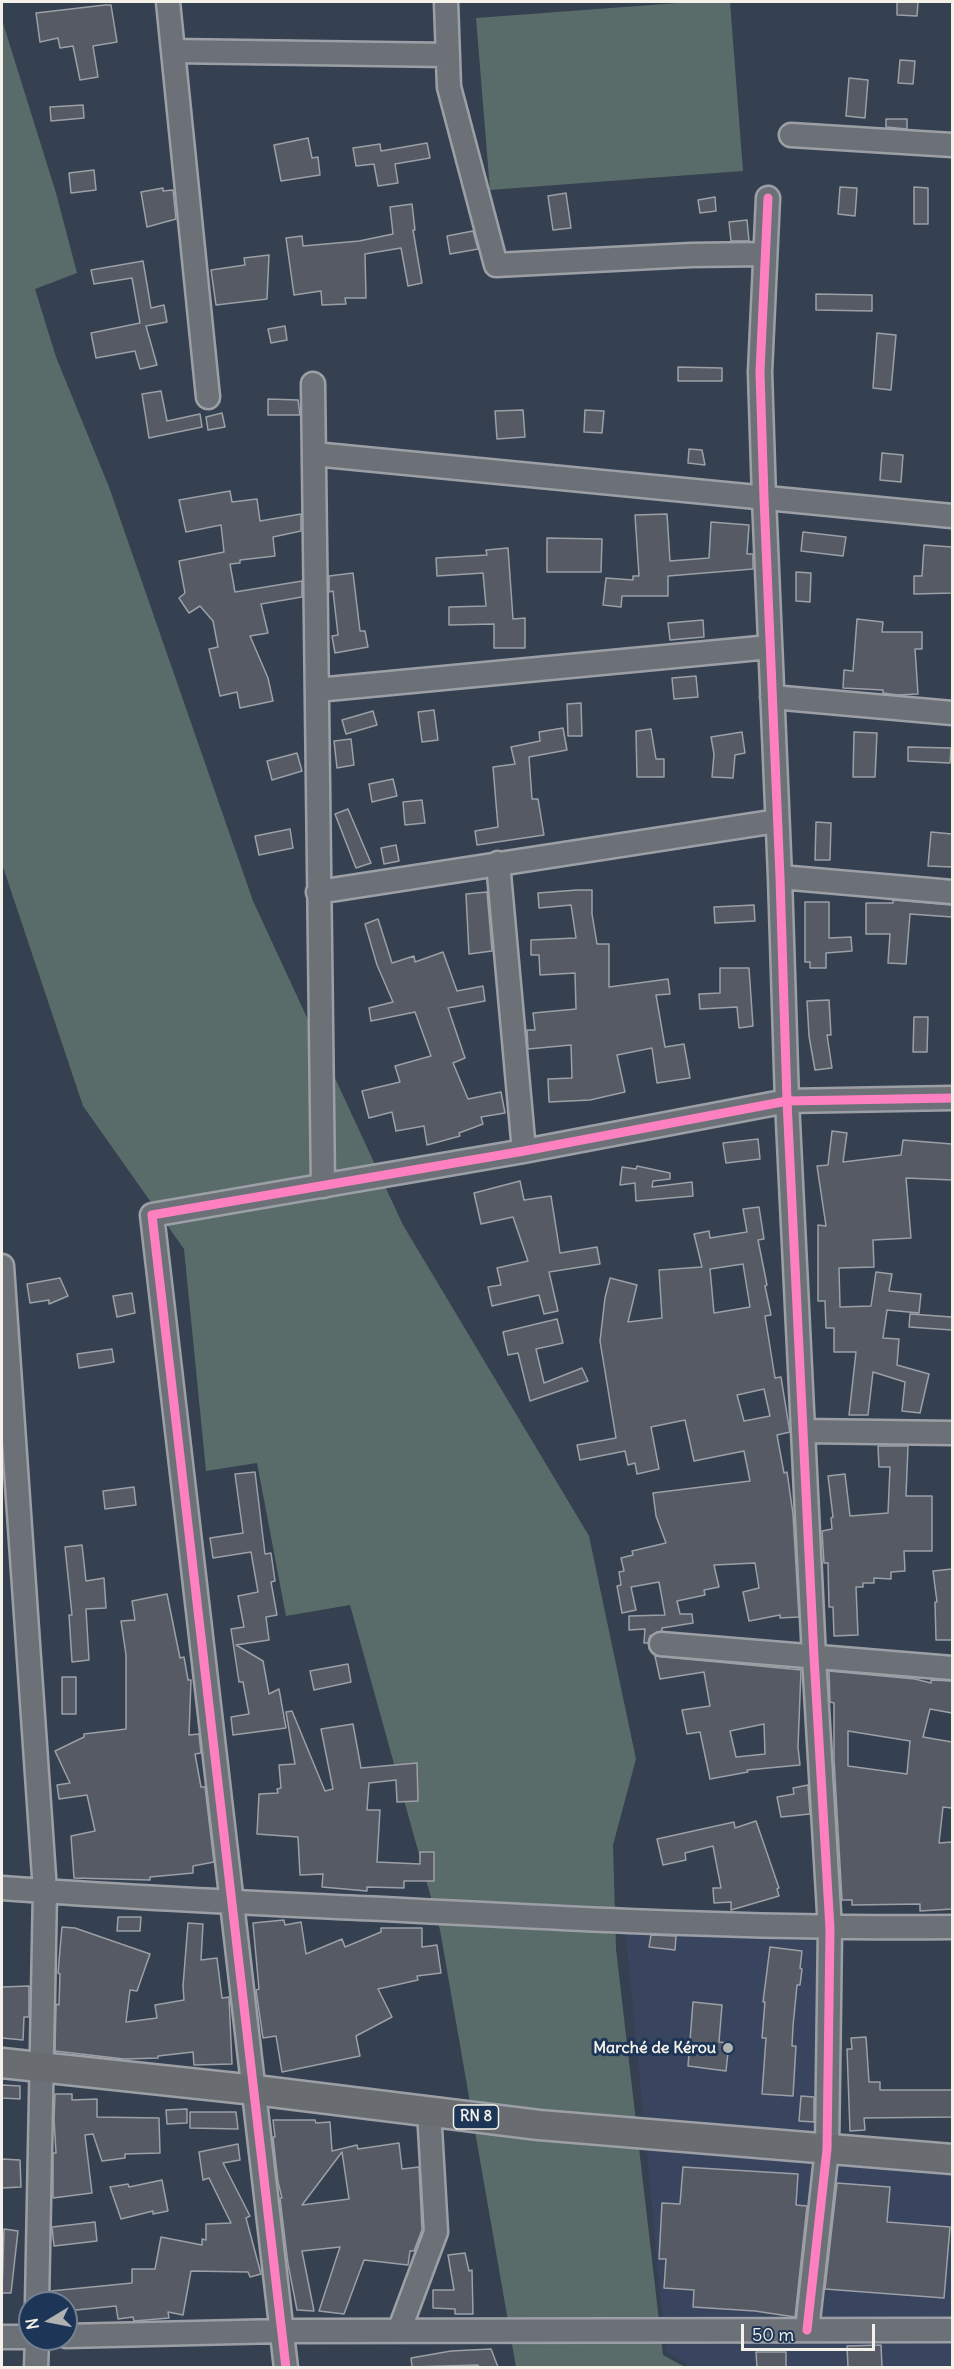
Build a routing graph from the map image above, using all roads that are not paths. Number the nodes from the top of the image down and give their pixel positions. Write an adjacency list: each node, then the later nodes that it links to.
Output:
1 (168, 2): 3 (street)
2 (446, 2): 4 (street)
3 (173, 51): 4 (street); 10 (street)
4 (448, 55): 8 (street)
5 (790, 135): 6 (street)
6 (952, 145)
7 (768, 198): 8 (street)
8 (764, 254): 12 (street)
9 (314, 384): 11 (street)
10 (208, 397)
11 (314, 454): 12 (street); 15 (street)
12 (764, 498): 13 (street); 14 (street)
13 (952, 516)
14 (770, 647): 15 (street); 16 (street)
15 (317, 690): 21 (street)
16 (772, 697): 17 (street); 18 (street)
17 (952, 713)
18 (777, 821): 19 (street); 20 (street)
19 (498, 863): 21 (street); 25 (street)
20 (780, 877): 22 (street); 24 (street)
21 (318, 892): 26 (street)
22 (952, 892)
23 (952, 1098): 24 (street)
24 (787, 1101): 25 (street); 28 (street)
25 (524, 1150): 26 (street)
26 (323, 1186): 35 (street)
27 (2, 1266): 34 (street)
28 (804, 1431): 29 (street); 31 (street)
29 (952, 1433)
30 (661, 1644): 31 (street)
31 (814, 1657): 32 (street); 37 (street)
32 (952, 1668)
33 (2, 1888): 34 (street)
34 (45, 1891): 35 (street); 39 (street)
35 (233, 1901): 37 (street); 40 (street)
36 (952, 1927): 37 (street)
37 (830, 1929): 42 (street)
38 (2, 2062): 39 (main road, RN 8)
39 (41, 2068): 40 (main road, RN 8); 44 (street)
40 (255, 2090): 41 (main road, RN 8); 47 (street)
41 (429, 2111): 42 (main road, RN 8); 48 (street)
42 (825, 2150): 43 (main road, RN 8); 45 (street)
43 (952, 2159)
44 (38, 2291)
45 (807, 2330): 46 (street); 48 (street)
46 (952, 2330)
47 (281, 2331): 48 (street); 49 (street); 54 (street)
48 (399, 2331)
49 (78, 2336)
50 (2, 2337): 51 (street)
51 (18, 2337)
52 (37, 2351): 53 (street)
53 (36, 2367)
54 (286, 2367)

